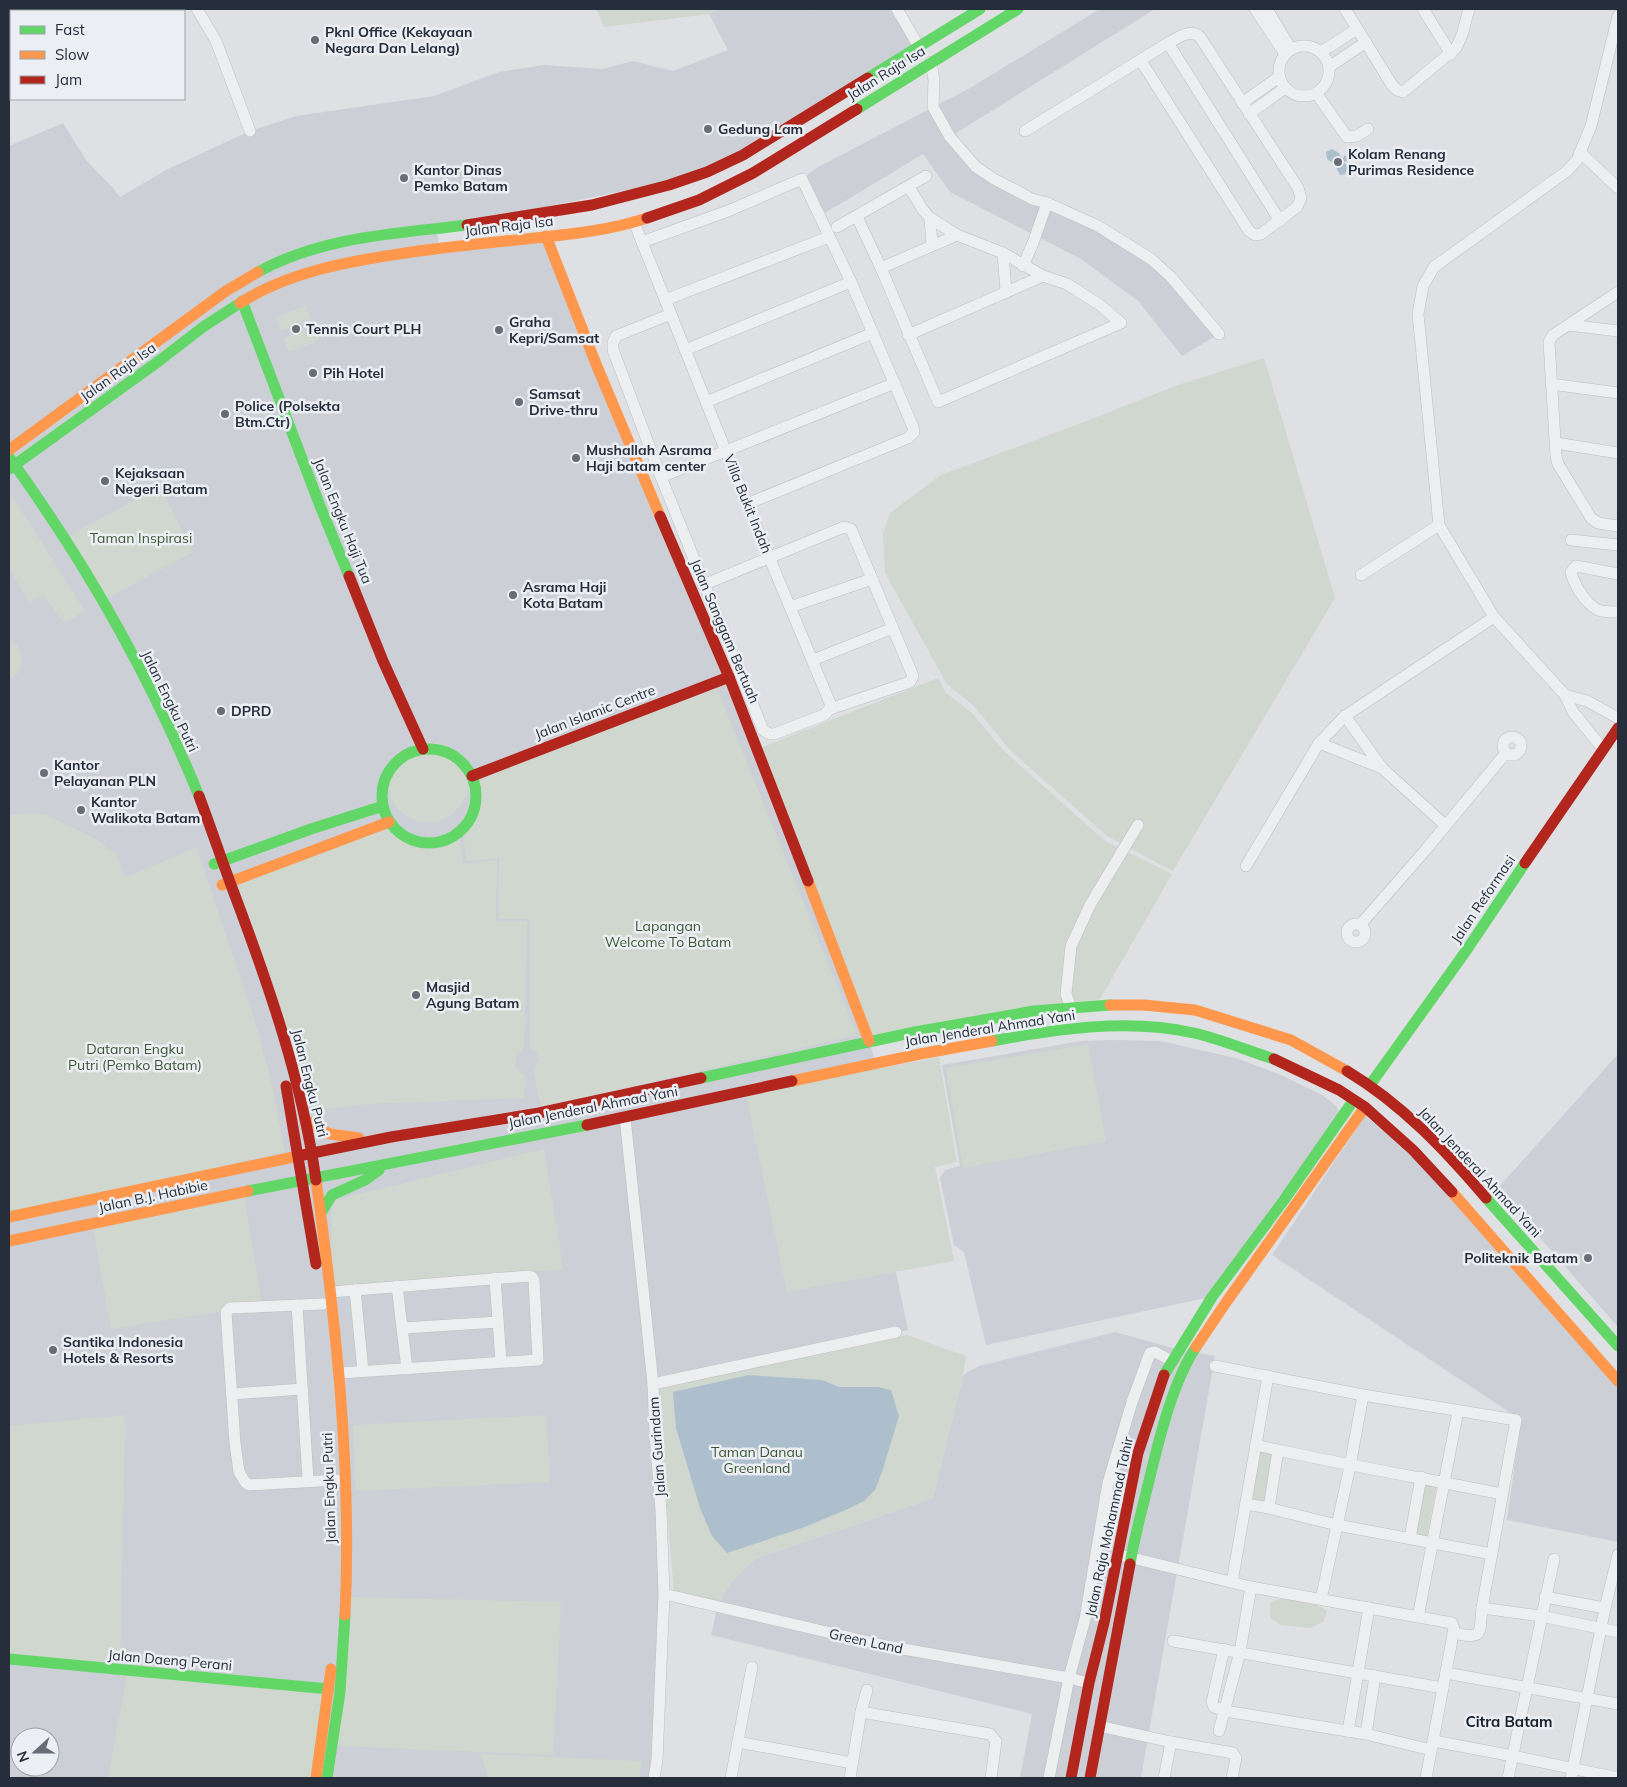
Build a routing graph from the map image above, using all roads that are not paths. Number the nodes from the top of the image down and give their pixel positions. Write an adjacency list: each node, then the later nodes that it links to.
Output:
1 (197, 9): 27 (street)
2 (897, 9): 14 (street)
3 (980, 9): 14 (main road, Jalan Raja Isa)
4 (1018, 9): 19 (main road, Jalan Raja Isa)
5 (1255, 9): 15 (street)
6 (1267, 9): 15 (street)
7 (1345, 9): 11 (street)
8 (1423, 9): 17 (street)
9 (1468, 9): 17 (street)
10 (1618, 16): 29 (street)
11 (1357, 29): 12 (street); 16 (street)
12 (1366, 42): 17 (street); 20 (street)
13 (1168, 43): 18 (street); 24 (street); 38 (street)
14 (919, 46): 30 (main road, Jalan Raja Isa)
15 (1288, 51): 16 (street); 21 (street)
16 (1321, 52): 20 (street)
17 (1451, 54)
18 (1142, 61): 28 (street); 38 (street)
19 (931, 62): 31 (main road, Jalan Raja Isa); 35 (street)
20 (1329, 67): 23 (street)
21 (1279, 77): 22 (street); 24 (street)
22 (1285, 88): 23 (street); 25 (street)
23 (1316, 93): 26 (street)
24 (1242, 103): 25 (street)
25 (1249, 114): 38 (street)
26 (1368, 128)
27 (250, 130)
28 (1025, 131)
29 (1580, 152): 34 (street); 76 (street)
30 (743, 155): 31 (main road); 41 (main road, Jalan Raja Isa)
31 (753, 174): 39 (main road, Jalan Raja Isa)
32 (926, 176): 33 (street)
33 (909, 187): 36 (street); 37 (street)
34 (1618, 188)
35 (1047, 203): 49 (street); 61 (street)
36 (857, 217): 40 (street); 50 (street)
37 (930, 218): 42 (street); 46 (street)
38 (1280, 221)
39 (634, 222): 43 (main road, Jalan Raja Isa); 45 (street, Villa Bukit Indah)
40 (838, 227)
41 (436, 228): 47 (main road); 69 (main road, Jalan Raja Isa)
42 (957, 235): 46 (street); 48 (street)
43 (546, 236): 47 (main road, Jalan Raja Isa); 90 (main road, Jalan Sanggam Bertuah)
44 (829, 237): 45 (street); 52 (street); 55 (street)
45 (642, 242): 55 (street, Villa Bukit Indah)
46 (932, 245): 50 (street)
47 (439, 248): 56 (main road, Jalan Raja Isa)
48 (1003, 253): 49 (street); 53 (street)
49 (1023, 266): 51 (street)
50 (881, 268): 62 (street)
51 (1042, 276): 53 (street); 62 (street)
52 (851, 282): 60 (street); 63 (street)
53 (1006, 292): 62 (street)
54 (1618, 292): 58 (street)
55 (665, 300): 57 (street, Villa Bukit Indah)
56 (242, 301): 72 (main road, Jalan Raja Isa); 97 (main road, Jalan Engku Haji Tua)
57 (671, 314): 63 (street, Villa Bukit Indah); 74 (street)
58 (1568, 325): 59 (street); 65 (street)
59 (1618, 331)
60 (873, 333): 64 (street); 67 (street)
61 (1220, 334)
62 (908, 335)
63 (684, 350): 67 (street, Villa Bukit Indah)
64 (896, 383): 70 (street); 75 (street)
65 (1551, 384): 66 (street); 68 (street)
66 (1618, 393)
67 (706, 402): 70 (street, Villa Bukit Indah)
68 (1556, 443): 71 (street); 77 (street)
69 (9, 450)
70 (727, 452): 74 (street); 75 (street, Villa Bukit Indah)
71 (1618, 453)
72 (11, 464): 106 (main road, Jalan Engku Putri)
73 (9, 476): 106 (main road, Jalan Engku Putri)
74 (661, 477): 84 (street)
75 (747, 504): 80 (street, Villa Bukit Indah)
76 (1439, 525): 82 (street); 87 (street)
77 (1618, 526)
78 (1571, 540): 79 (street)
79 (1618, 546)
80 (770, 557): 83 (street); 84 (street); 85 (street, Villa Bukit Indah)
81 (1618, 574): 86 (street)
82 (1361, 575)
83 (872, 579): 85 (street); 88 (street)
84 (704, 585): 92 (street)
85 (790, 607): 89 (street, Villa Bukit Indah)
86 (1618, 612)
87 (1494, 617): 91 (street); 93 (street)
88 (893, 628): 89 (street); 92 (street)
89 (813, 660): 92 (street, Villa Bukit Indah)
90 (729, 677): 101 (main road, Jalan Islamic Centre); 111 (main road, Jalan Sanggam Bertuah)
91 (1565, 695): 94 (street); 98 (street)
92 (830, 706)
93 (1345, 716): 96 (street); 100 (street)
94 (1618, 718)
95 (1618, 728): 98 (main road, Jalan Reformasi)
96 (1318, 743): 100 (street); 107 (street)
97 (424, 749): 101 (main road); 102 (main road)
98 (1603, 749): 113 (main road, Jalan Reformasi)
99 (1506, 753): 105 (street)
100 (1382, 768): 105 (street)
101 (472, 776): 103 (main road)
102 (383, 806): 103 (main road); 106 (main road)
103 (389, 822): 108 (main road)
104 (1138, 825): 110 (street)
105 (1444, 825): 109 (street)
106 (218, 862): 108 (main road, Jalan Engku Putri)
107 (1246, 866)
108 (226, 883): 118 (main road, Jalan Engku Putri); 121 (main road, Jalan Engku Putri)
109 (1360, 925)
110 (1071, 1008): 111 (main road, Jalan Jenderal Ahmad Yani); 113 (main road, Jalan Jenderal Ahmad Yani)
111 (869, 1041): 112 (main road, Jalan Jenderal Ahmad Yani)
112 (737, 1071): 114 (main road); 119 (main road, Jalan Jenderal Ahmad Yani)
113 (1370, 1085): 137 (main road, Jalan Jenderal Ahmad Yani)
114 (741, 1092): 115 (main road, Jalan Jenderal Ahmad Yani); 117 (main road, Jalan Jenderal Ahmad Yani)
115 (1353, 1101): 116 (main road, Jalan Jenderal Ahmad Yani); 138 (main road, Jalan Raja Mohammad Tahir)
116 (1365, 1107): 145 (main road, Jalan Jenderal Ahmad Yani); 169 (main road, Jalan Raja Mohammad Tahir)
117 (625, 1117): 122 (main road, Jalan Jenderal Ahmad Yani); 146 (street, Jalan Gurindam)
118 (306, 1120): 119 (main road); 120 (main road, Jalan Engku Putri)
119 (377, 1140): 120 (main road, Jalan Jenderal Ahmad Yani)
120 (312, 1154): 121 (main road, Jalan Jenderal Ahmad Yani); 123 (main road, Jalan Engku Putri)
121 (299, 1156): 124 (main road, Jalan Engku Putri); 126 (main road, Jalan B.J. Habibie)
122 (388, 1163): 123 (main road, Jalan Jenderal Ahmad Yani); 125 (main road)
123 (316, 1178): 124 (main road, Jalan Jenderal Ahmad Yani); 125 (main road, Jalan Engku Putri)
124 (303, 1180): 127 (main road, Jalan B.J. Habibie); 132 (main road, Jalan Engku Putri)
125 (320, 1213): 131 (main road, Jalan Engku Putri)
126 (9, 1217)
127 (9, 1241)
128 (495, 1278): 129 (street); 134 (street); 139 (street)
129 (397, 1286): 130 (street); 135 (street)
130 (355, 1290): 131 (street); 142 (street)
131 (331, 1292): 143 (main road, Jalan Engku Putri)
132 (323, 1304): 133 (street); 156 (main road, Jalan Engku Putri)
133 (297, 1305): 147 (street); 148 (street)
134 (498, 1322): 135 (street); 139 (street)
135 (402, 1328): 141 (street)
136 (896, 1332): 146 (street)
137 (1618, 1346)
138 (1172, 1361): 159 (street); 161 (main road, Jalan Raja Mohammad Tahir)
139 (501, 1362): 141 (street)
140 (1215, 1366): 144 (street)
141 (407, 1369): 142 (street)
142 (363, 1371): 143 (street)
143 (340, 1373): 213 (main road, Jalan Engku Putri)
144 (1268, 1376): 149 (street); 151 (street)
145 (1618, 1381)
146 (653, 1384): 173 (street, Jalan Gurindam)
147 (302, 1390): 148 (street); 155 (street)
148 (232, 1394): 155 (street)
149 (1363, 1395): 150 (street); 153 (street)
150 (1458, 1411): 157 (street); 158 (street)
151 (1256, 1445): 152 (street); 160 (street)
152 (1278, 1450): 153 (street); 162 (street)
153 (1350, 1466): 154 (street); 163 (street)
154 (1421, 1477): 157 (street); 164 (street)
155 (308, 1480): 156 (street)
156 (337, 1480): 196 (main road, Jalan Engku Putri)
157 (1445, 1482): 158 (street); 165 (street)
158 (1502, 1494): 167 (street)
159 (1106, 1498): 161 (street); 192 (street)
160 (1246, 1504): 162 (street); 171 (street)
161 (1127, 1505): 166 (main road, Jalan Raja Mohammad Tahir)
162 (1269, 1508): 163 (street)
163 (1337, 1525): 164 (street); 175 (street)
164 (1410, 1538): 165 (street)
165 (1432, 1542): 167 (street); 180 (street)
166 (1118, 1554): 169 (street); 193 (main road, Jalan Raja Mohammad Tahir)
167 (1492, 1554): 177 (street)
168 (1618, 1555): 178 (street)
169 (1131, 1558): 171 (street); 202 (main road, Jalan Raja Mohammad Tahir)
170 (1554, 1559): 174 (street)
171 (1232, 1582): 172 (street)
172 (1251, 1587): 175 (street); 186 (street)
173 (664, 1594): 192 (street, Green Land); 214 (street, Jalan Gurindam)
174 (1545, 1597): 178 (street); 179 (street)
175 (1321, 1599): 176 (street)
176 (1369, 1608): 180 (street); 189 (street)
177 (1482, 1608): 179 (street); 183 (street)
178 (1605, 1608): 181 (street)
179 (1542, 1616): 181 (street); 195 (street)
180 (1418, 1617): 183 (street)
181 (1602, 1629): 182 (street); 198 (street)
182 (1618, 1632)
183 (1453, 1633): 190 (street)
184 (1174, 1641): 185 (street)
185 (1224, 1649): 186 (street); 200 (street)
186 (1240, 1652): 189 (street); 200 (street)
187 (9, 1660): 196 (main road, Jalan Daeng Perani)
188 (752, 1667): 206 (street)
189 (1358, 1673): 191 (street); 204 (street)
190 (1446, 1673): 194 (street); 195 (street)
191 (1375, 1676): 194 (street); 205 (street)
192 (1069, 1678): 193 (street, Green Land); 218 (street)
193 (1089, 1683): 219 (main road, Jalan Raja Mohammad Tahir)
194 (1443, 1688): 208 (street)
195 (1527, 1688): 198 (street); 209 (street)
196 (329, 1690): 212 (main road, Jalan Engku Putri)
197 (867, 1690): 201 (street)
198 (1587, 1699): 199 (street); 211 (street)
199 (1618, 1704)
200 (1225, 1711): 203 (street); 204 (street)
201 (861, 1712): 210 (street); 217 (street)
202 (1099, 1726): 207 (street); 220 (main road, Jalan Raja Mohammad Tahir)
203 (1219, 1731)
204 (1348, 1731): 205 (street)
205 (1366, 1734): 208 (street)
206 (738, 1742): 210 (street); 215 (street)
207 (1171, 1742): 221 (street); 222 (street)
208 (1432, 1746): 209 (street); 223 (street)
209 (1513, 1756): 211 (street); 224 (street)
210 (852, 1763): 216 (street)
211 (1572, 1773): 225 (street)
212 (316, 1778)
213 (327, 1778)
214 (654, 1778)
215 (731, 1778)
216 (850, 1778)
217 (991, 1778)
218 (1049, 1778)
219 (1070, 1778)
220 (1090, 1778)
221 (1164, 1778)
222 (1232, 1778)
223 (1426, 1778)
224 (1508, 1778)
225 (1618, 1778)

